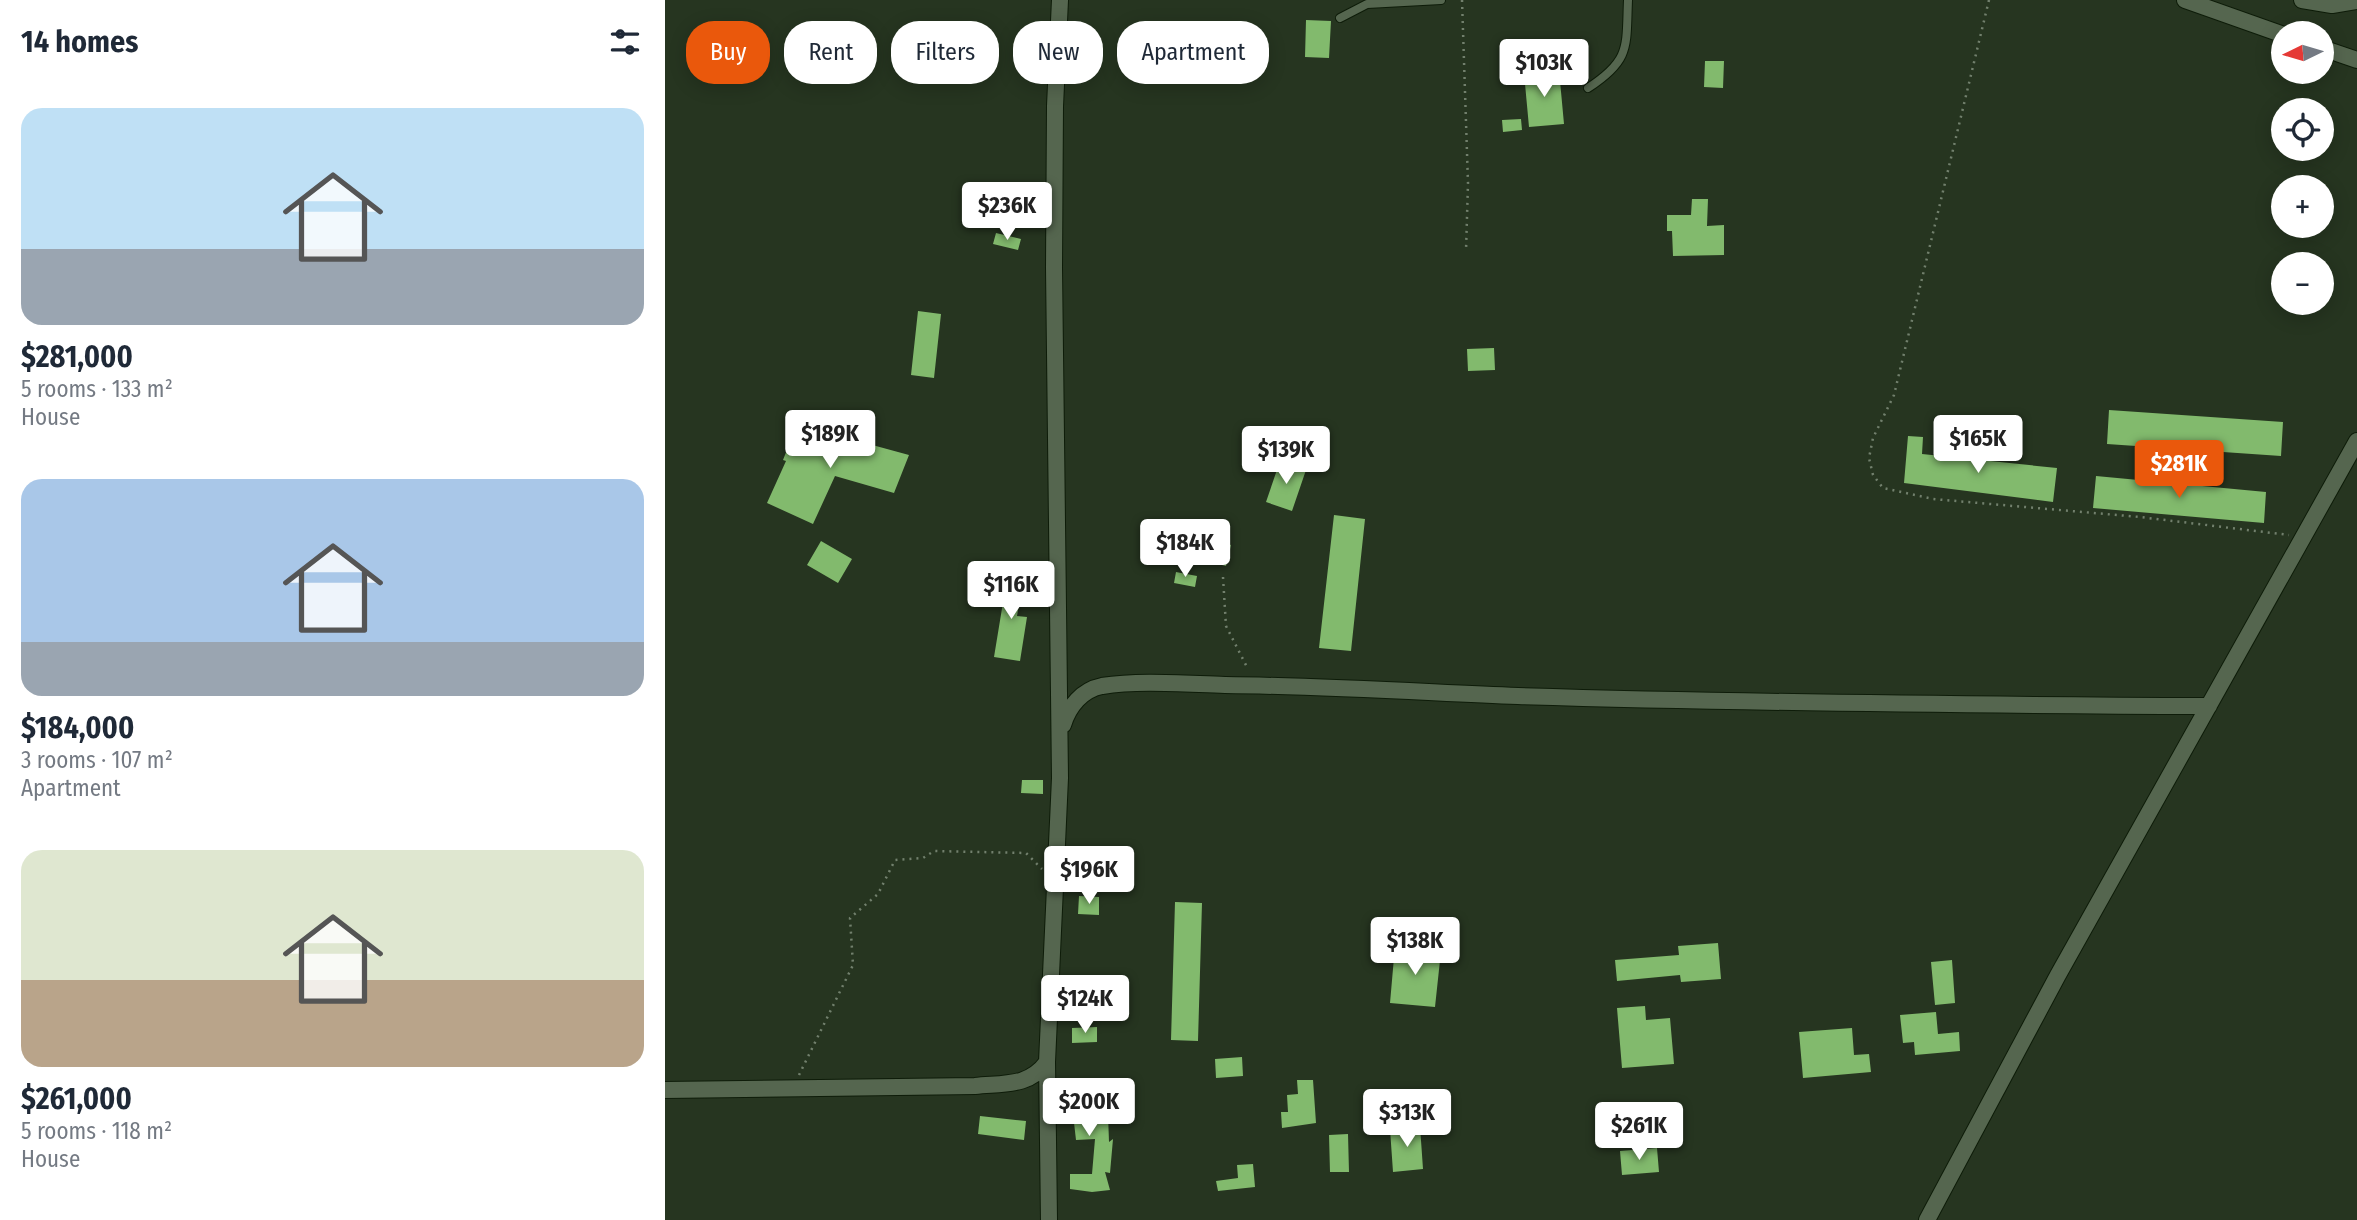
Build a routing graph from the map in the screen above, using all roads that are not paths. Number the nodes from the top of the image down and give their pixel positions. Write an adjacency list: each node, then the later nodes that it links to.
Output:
1 (1060, 0): 14 (street)
2 (1441, 0): 7 (lane)
3 (1629, 0): 11 (lane)
4 (2185, 0): 8 (street)
5 (2302, 0): 6 (street)
6 (2357, 1)
7 (1339, 19)
8 (2271, 30)
9 (2335, 52): 10 (street)
10 (2357, 60)
11 (1588, 88)
12 (2357, 441): 13 (street)
13 (2209, 706): 14 (street); 18 (street)
14 (1061, 730): 15 (street)
15 (1047, 1062): 16 (street); 17 (street)
16 (665, 1090)
17 (1049, 1220)
18 (1927, 1220)

